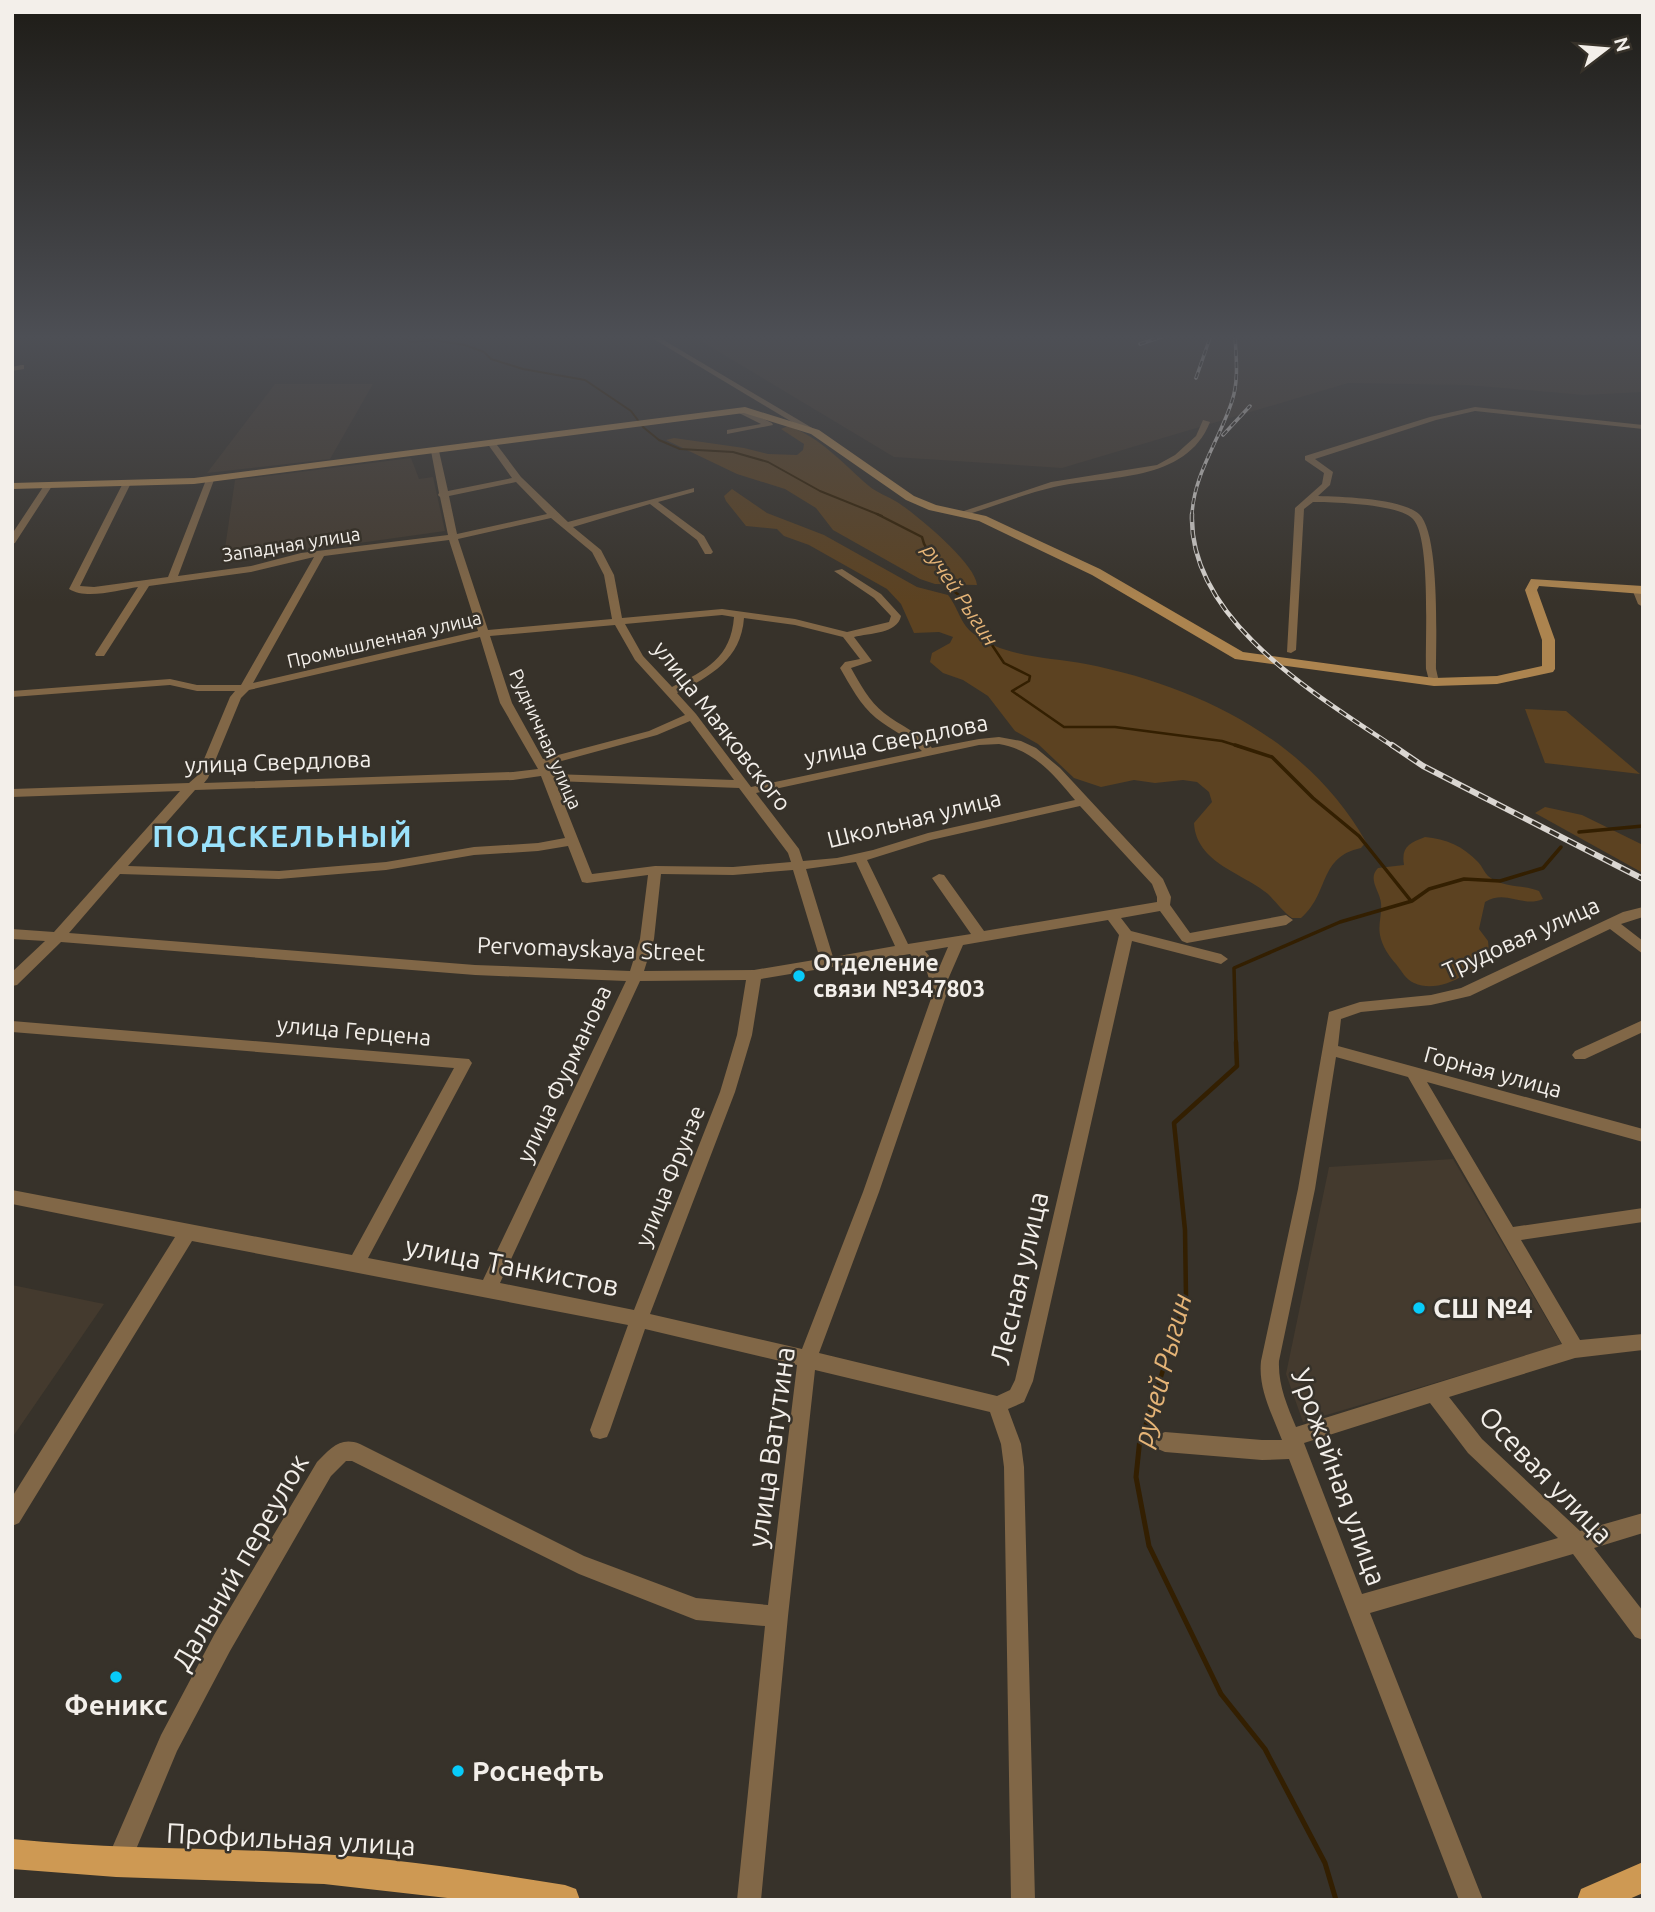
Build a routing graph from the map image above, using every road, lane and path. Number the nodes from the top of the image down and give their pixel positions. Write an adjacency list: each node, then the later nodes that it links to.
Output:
1 (647, 424): 11 (street)
2 (768, 424): 9 (street)
3 (793, 424): 10 (street)
4 (802, 424): 10 (street)
5 (1205, 424): 22 (street)
6 (1418, 424): 20 (street)
7 (1619, 424): 8 (street)
8 (1643, 427)
9 (730, 432)
10 (815, 432): 22 (street)
11 (491, 443): 12 (street); 13 (street, улица Маяковского)
12 (435, 451): 14 (street); 19 (street, Рудничная улица)
13 (518, 479): 19 (street); 23 (street, улица Маяковского)
14 (210, 480): 15 (street); 30 (street)
15 (126, 485): 17 (street); 31 (street, Западная улица)
16 (12, 486): 17 (street)
17 (48, 486): 26 (street)
18 (691, 490): 21 (street)
19 (442, 495): 25 (street, Рудничная улица)
20 (1312, 499): 38 (street); 40 (street)
21 (650, 501): 24 (street); 27 (street)
22 (964, 513): 40 (street)
23 (553, 515): 24 (street, улица Маяковского); 25 (street, Западная улица)
24 (568, 525): 35 (street, улица Маяковского)
25 (453, 537): 28 (street, Западная улица); 36 (street, Рудничная улица)
26 (12, 541)
27 (708, 552)
28 (320, 555): 30 (street, Западная улица); 41 (street)
29 (839, 571): 37 (street, Промышленная улица)
30 (172, 580): 31 (street, Западная улица)
31 (145, 584): 39 (street)
32 (1640, 590): 33 (street); 40 (street)
33 (1643, 604)
34 (739, 614): 35 (street, Промышленная улица); 37 (street, Промышленная улица); 42 (street)
35 (618, 621): 36 (street, Промышленная улица); 42 (street, улица Маяковского)
36 (485, 633): 41 (street, Промышленная улица); 46 (street, Рудничная улица)
37 (847, 635): 45 (street)
38 (1291, 650)
39 (100, 654)
40 (1434, 682)
41 (245, 688): 43 (street, Промышленная улица); 47 (street)
42 (671, 692): 44 (street, улица Маяковского)
43 (12, 694)
44 (692, 716): 46 (street); 48 (street, улица Маяковского)
45 (930, 753): 48 (street, улица Свердлова); 50 (street, улица Свердлова)
46 (544, 771): 47 (street, улица Свердлова); 48 (street, улица Свердлова); 51 (street, Рудничная улица)
47 (193, 786): 49 (street, улица Свердлова); 54 (street)
48 (747, 787): 53 (street, улица Маяковского)
49 (12, 793)
50 (1083, 802): 52 (street, Школьная улица); 58 (street)
51 (572, 841): 54 (street); 57 (street, Рудничная улица)
52 (860, 858): 53 (street, Школьная улица); 68 (street)
53 (800, 864): 55 (street, Школьная улица); 71 (street, улица Маяковского)
54 (117, 870): 66 (street)
55 (655, 870): 57 (street, Школьная улица); 73 (street, улица Фурманова)
56 (939, 878): 65 (street)
57 (587, 879)
58 (1163, 906): 60 (street, Pervomayskaya Street); 61 (street)
59 (1643, 912): 62 (street, Трудовая улица)
60 (1112, 915): 64 (street); 65 (street, Pervomayskaya Street)
61 (1286, 920)
62 (1612, 923): 69 (street); 76 (street, Трудовая улица)
63 (12, 934): 66 (street, Pervomayskaya Street)
64 (1126, 935): 70 (street); 94 (street, Лесная улица)
65 (980, 936): 67 (street, Pervomayskaya Street)
66 (58, 937): 73 (street, Pervomayskaya Street); 74 (street)
67 (958, 940): 68 (street, Pervomayskaya Street); 75 (street, улица Ватутина)
68 (909, 949): 71 (street, Pervomayskaya Street); 75 (street)
69 (1643, 949)
70 (1221, 959)
71 (828, 962): 72 (street, Pervomayskaya Street)
72 (754, 975): 73 (street, Pervomayskaya Street); 89 (street, улица Фрунзе)
73 (635, 977): 88 (street, улица Фурманова)
74 (12, 981)
75 (940, 984): 92 (street, улица Ватутина)
76 (1334, 1016): 79 (street, Урожайная улица)
77 (1643, 1025): 80 (street)
78 (12, 1026): 87 (street, улица Герцена)
79 (1332, 1050): 81 (street, Горная улица); 97 (street, Урожайная улица)
80 (1580, 1055)
81 (1414, 1074): 82 (street, Горная улица); 86 (street)
82 (1643, 1136)
83 (12, 1197): 85 (street, улица Танкистов)
84 (1643, 1215): 86 (street)
85 (186, 1234): 87 (street, улица Танкистов); 98 (street)
86 (1507, 1235): 91 (street)
87 (356, 1265): 88 (street, улица Танкистов)
88 (488, 1289): 89 (street, улица Танкистов)
89 (638, 1319): 92 (street, улица Танкистов); 95 (street, улица Фрунзе)
90 (1643, 1342): 91 (street)
91 (1575, 1349): 93 (street)
92 (807, 1360): 94 (street, улица Танкистов); 102 (street, улица Ватутина)
93 (1434, 1392): 97 (street); 100 (street, Осевая улица)
94 (998, 1405): 109 (street)
95 (600, 1430)
96 (1166, 1442): 97 (street)
97 (1295, 1443): 101 (street, Урожайная улица)
98 (12, 1516)
99 (1643, 1523): 100 (street)
100 (1576, 1541): 101 (street); 103 (street, Осевая улица)
101 (1355, 1607): 110 (street, Урожайная улица)
102 (777, 1616): 105 (street, Дальний переулок); 108 (street, улица Ватутина)
103 (1643, 1629)
104 (12, 1854): 105 (main road, Профильная улица)
105 (117, 1864): 107 (main road, Профильная улица)
106 (1643, 1877): 111 (main road)
107 (565, 1900)
108 (749, 1900)
109 (1023, 1900)
110 (1471, 1900)
111 (1592, 1900)

